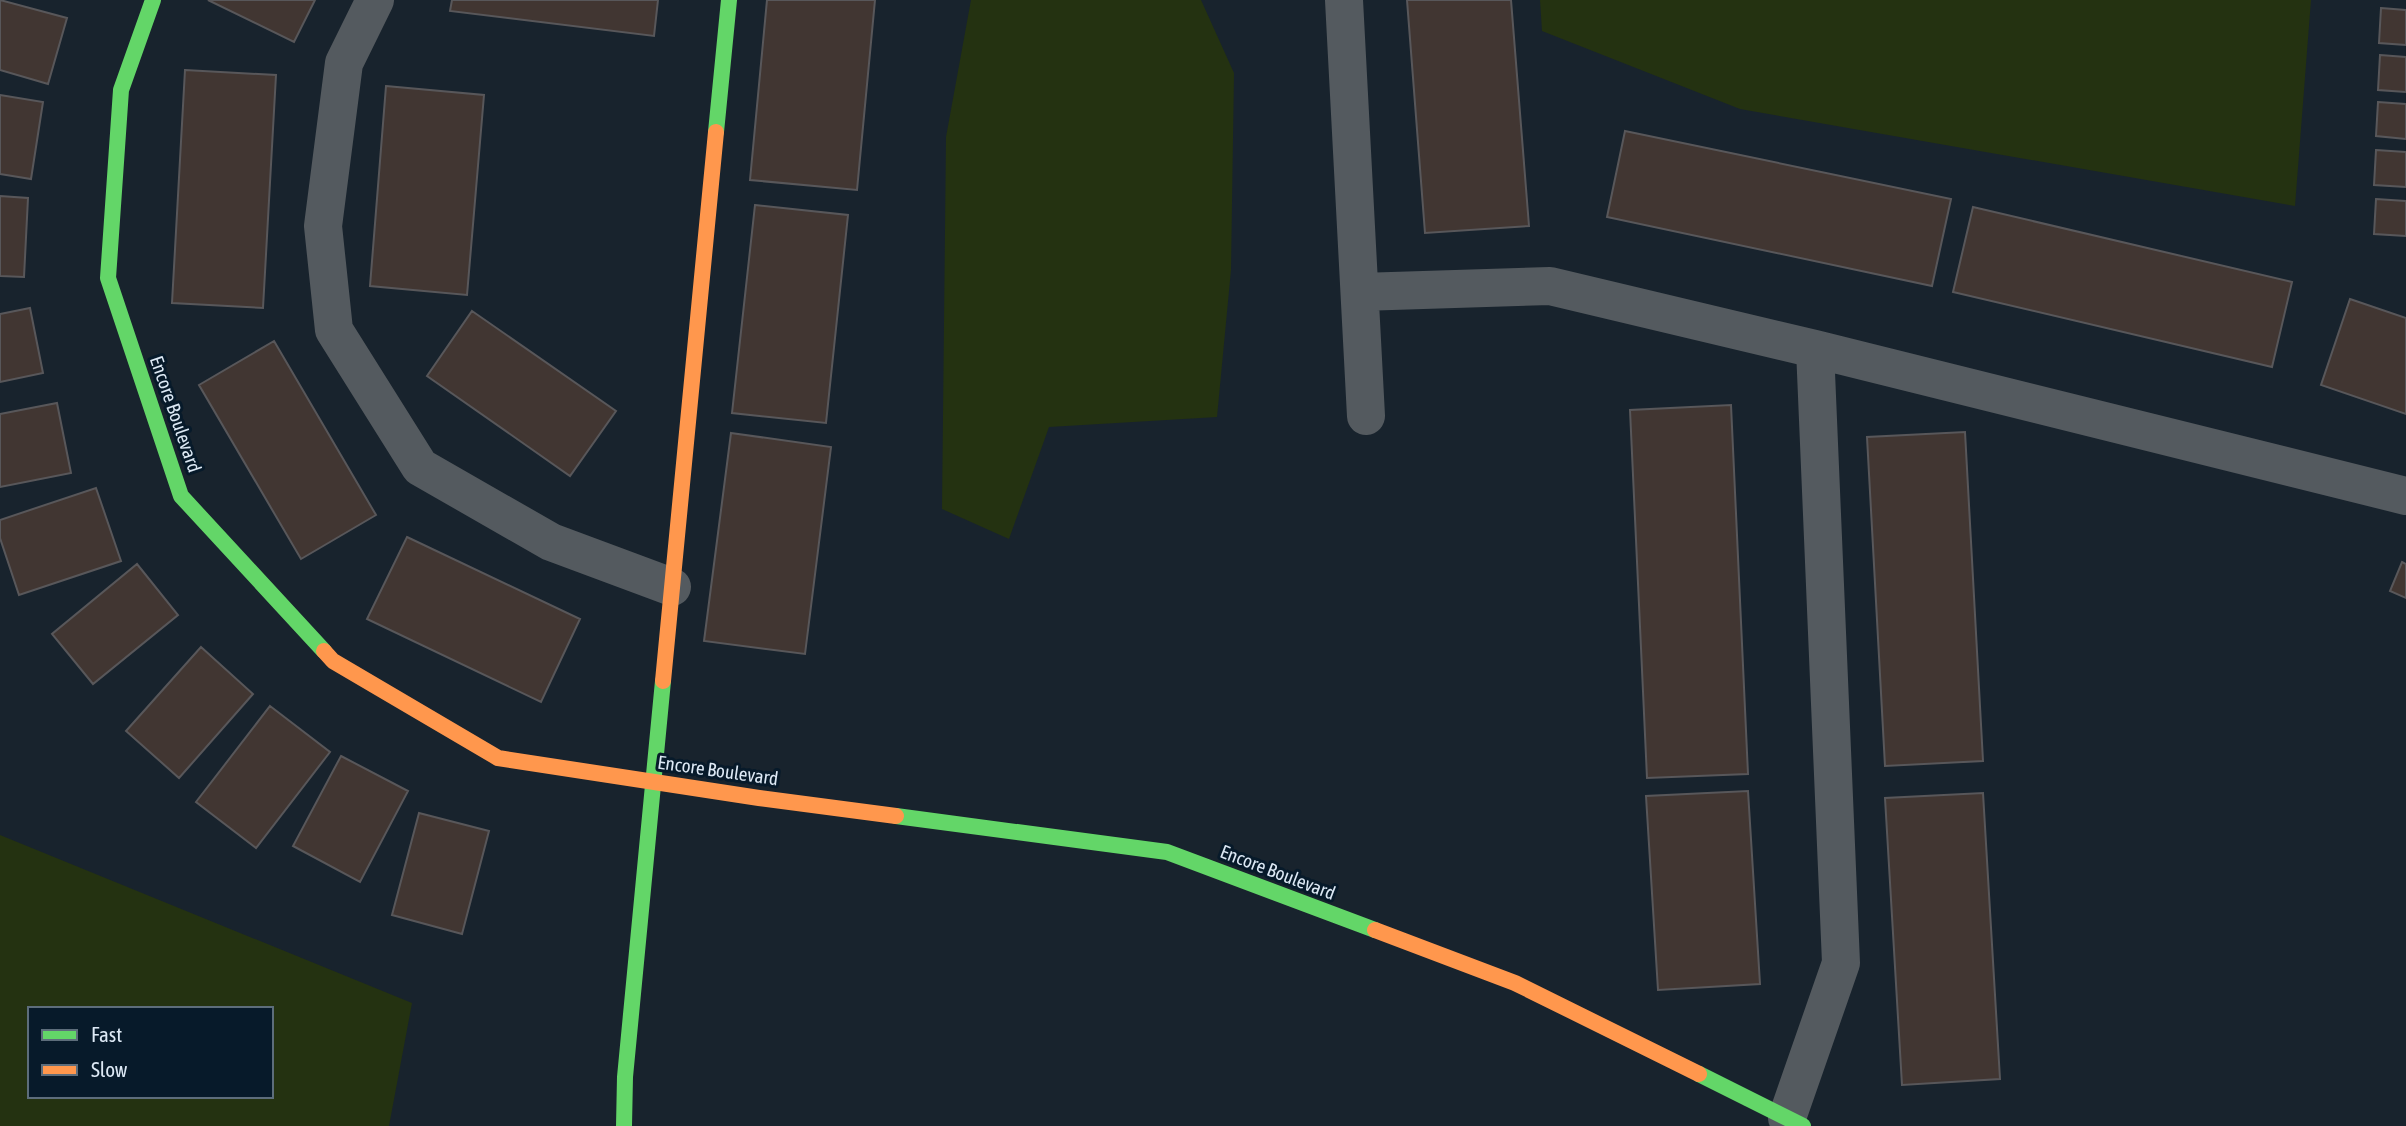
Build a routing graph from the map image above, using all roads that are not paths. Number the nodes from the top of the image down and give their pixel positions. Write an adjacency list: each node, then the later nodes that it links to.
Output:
1 (153, 0): 10 (street, Encore Boulevard)
2 (375, 0): 9 (street)
3 (729, 0): 9 (street)
4 (1344, 0): 5 (street)
5 (1360, 292): 6 (street); 7 (street)
6 (1815, 349): 8 (street); 11 (street)
7 (1366, 416)
8 (2406, 496)
9 (672, 587): 10 (street)
10 (653, 782): 11 (street, Encore Boulevard); 12 (street)
11 (1795, 1122)
12 (624, 1126)

